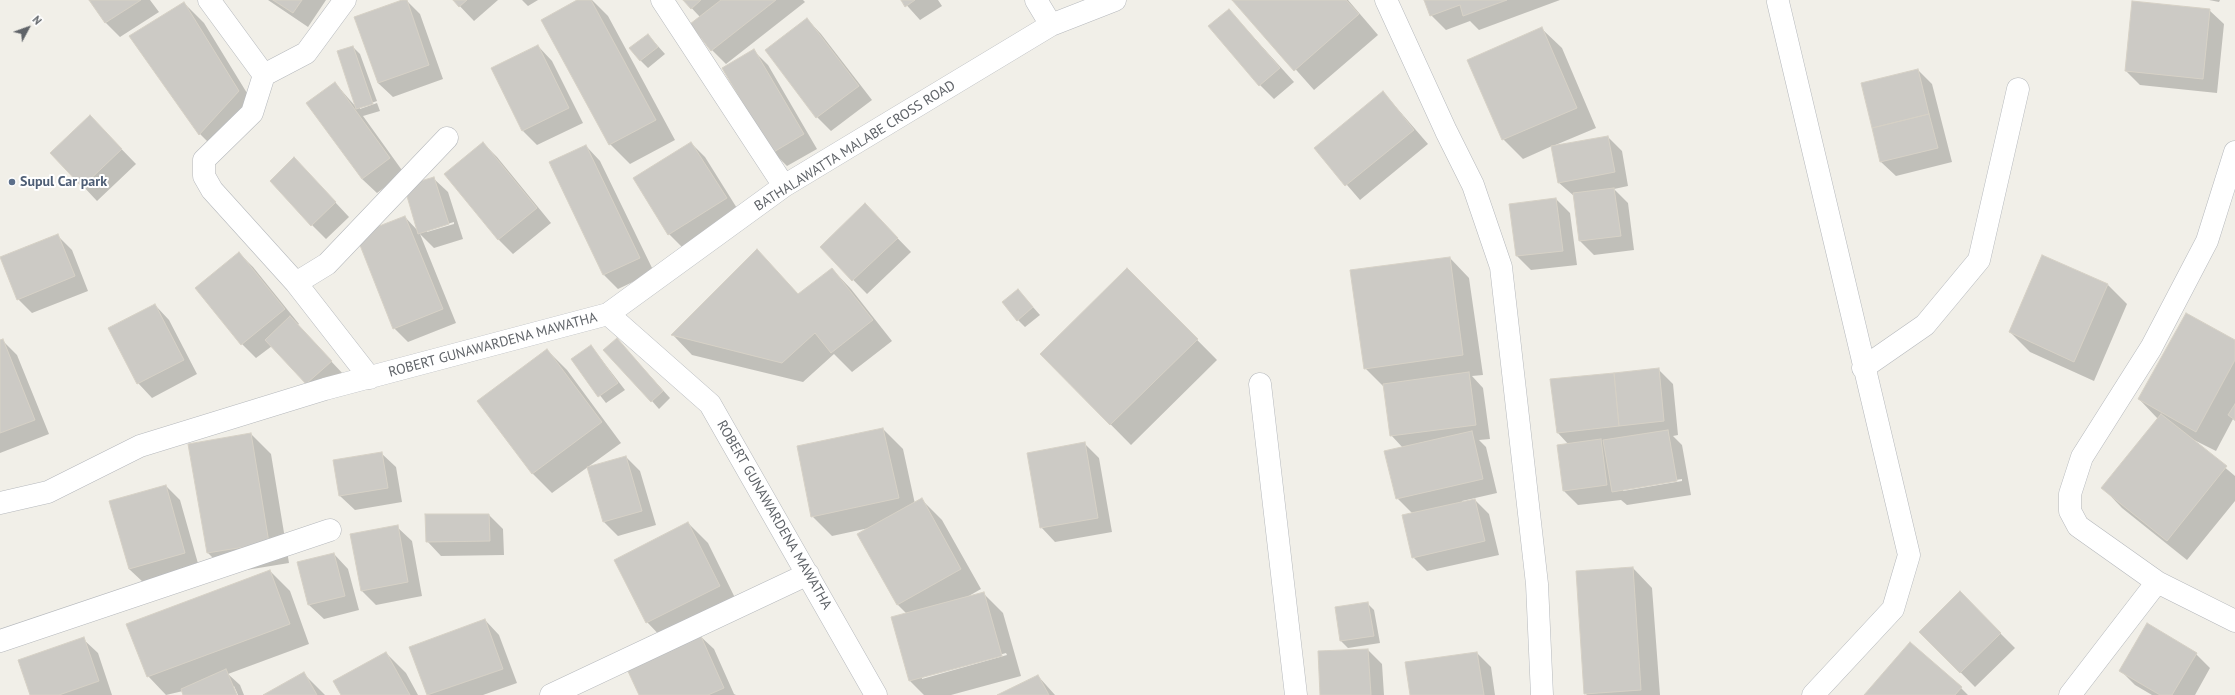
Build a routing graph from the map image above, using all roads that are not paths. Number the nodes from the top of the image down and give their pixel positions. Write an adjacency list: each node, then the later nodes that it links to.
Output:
1 (210, 0): 9 (street)
2 (345, 0): 9 (street)
3 (662, 0): 13 (street)
4 (1036, 0): 8 (street)
5 (1115, 0): 8 (street, BATHALAWATTA MALABE CROSS ROAD)
6 (1386, 0): 28 (street)
7 (1778, 2): 16 (street)
8 (1051, 25): 13 (street, BATHALAWATTA MALABE CROSS ROAD)
9 (264, 75): 14 (street)
10 (2018, 89): 16 (street)
11 (447, 138): 14 (street)
12 (2235, 152): 22 (street)
13 (784, 186): 15 (street, BATHALAWATTA MALABE CROSS ROAD)
14 (296, 283): 17 (street)
15 (608, 314): 17 (street, ROBERT GUNAWARDENA MAWATHA); 21 (street, ROBERT GUNAWARDENA MAWATHA)
16 (1864, 368): 29 (street)
17 (370, 378): 19 (street, ROBERT GUNAWARDENA MAWATHA)
18 (1260, 384): 27 (street)
19 (0, 503)
20 (330, 530): 24 (street)
21 (808, 574): 25 (street); 26 (street, ROBERT GUNAWARDENA MAWATHA)
22 (2157, 582): 23 (street); 30 (street)
23 (2235, 621)
24 (0, 641)
25 (551, 695)
26 (876, 695)
27 (1296, 695)
28 (1542, 695)
29 (1813, 695)
30 (2070, 695)

